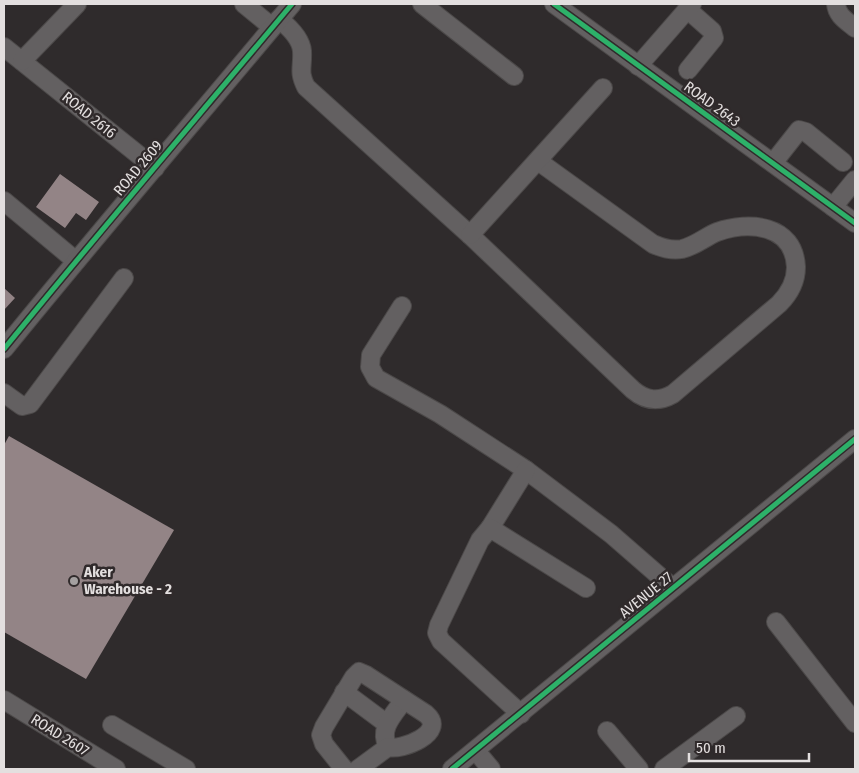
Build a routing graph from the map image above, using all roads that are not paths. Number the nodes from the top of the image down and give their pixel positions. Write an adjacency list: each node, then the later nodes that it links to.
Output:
1 (77, 4): 11 (street)
2 (244, 4): 8 (street)
3 (292, 4): 8 (street, ROAD 2609)
4 (422, 4): 14 (street)
5 (554, 4): 12 (street, ROAD 2643)
6 (836, 4): 9 (street)
7 (689, 6): 12 (street); 13 (street)
8 (276, 23): 19 (street, ROAD 2609); 24 (street)
9 (855, 28)
10 (4, 46): 11 (street, ROAD 2616)
11 (22, 62): 19 (street, ROAD 2616)
12 (638, 66): 18 (street, ROAD 2643)
13 (688, 70)
14 (514, 76)
15 (603, 88): 16 (street)
16 (538, 161): 24 (street); 24 (street)
17 (844, 162): 18 (street)
18 (773, 163): 22 (street, ROAD 2643)
19 (155, 168): 25 (street, ROAD 2609)
20 (855, 180): 22 (street)
21 (4, 201): 25 (street)
22 (833, 207): 23 (street, ROAD 2643)
23 (855, 224)
24 (470, 235)
25 (76, 261): 28 (street, ROAD 2609)
26 (124, 278): 29 (street)
27 (402, 306): 31 (street)
28 (4, 349)
29 (4, 393)
30 (855, 439): 34 (street, AVENUE 27)
31 (526, 470): 32 (street); 34 (street)
32 (490, 528): 33 (street); 39 (street)
33 (586, 588)
34 (673, 588): 39 (street, AVENUE 27)
35 (776, 622): 41 (street)
36 (344, 692): 38 (street); 42 (street); 50 (street)
37 (4, 700): 47 (street, ROAD 2607)
38 (404, 700): 42 (street); 45 (street)
39 (521, 714): 46 (street, AVENUE 27)
40 (736, 716): 55 (street)
41 (855, 723)
42 (387, 724): 45 (street)
43 (112, 725): 49 (street)
44 (607, 731): 54 (street)
45 (388, 747): 51 (street)
46 (476, 751): 52 (street, AVENUE 27); 53 (street)
47 (93, 763): 48 (street, ROAD 2607)
48 (116, 769)
49 (186, 769)
50 (344, 769)
51 (358, 769)
52 (452, 769)
53 (491, 769)
54 (639, 769)
55 (664, 769)

